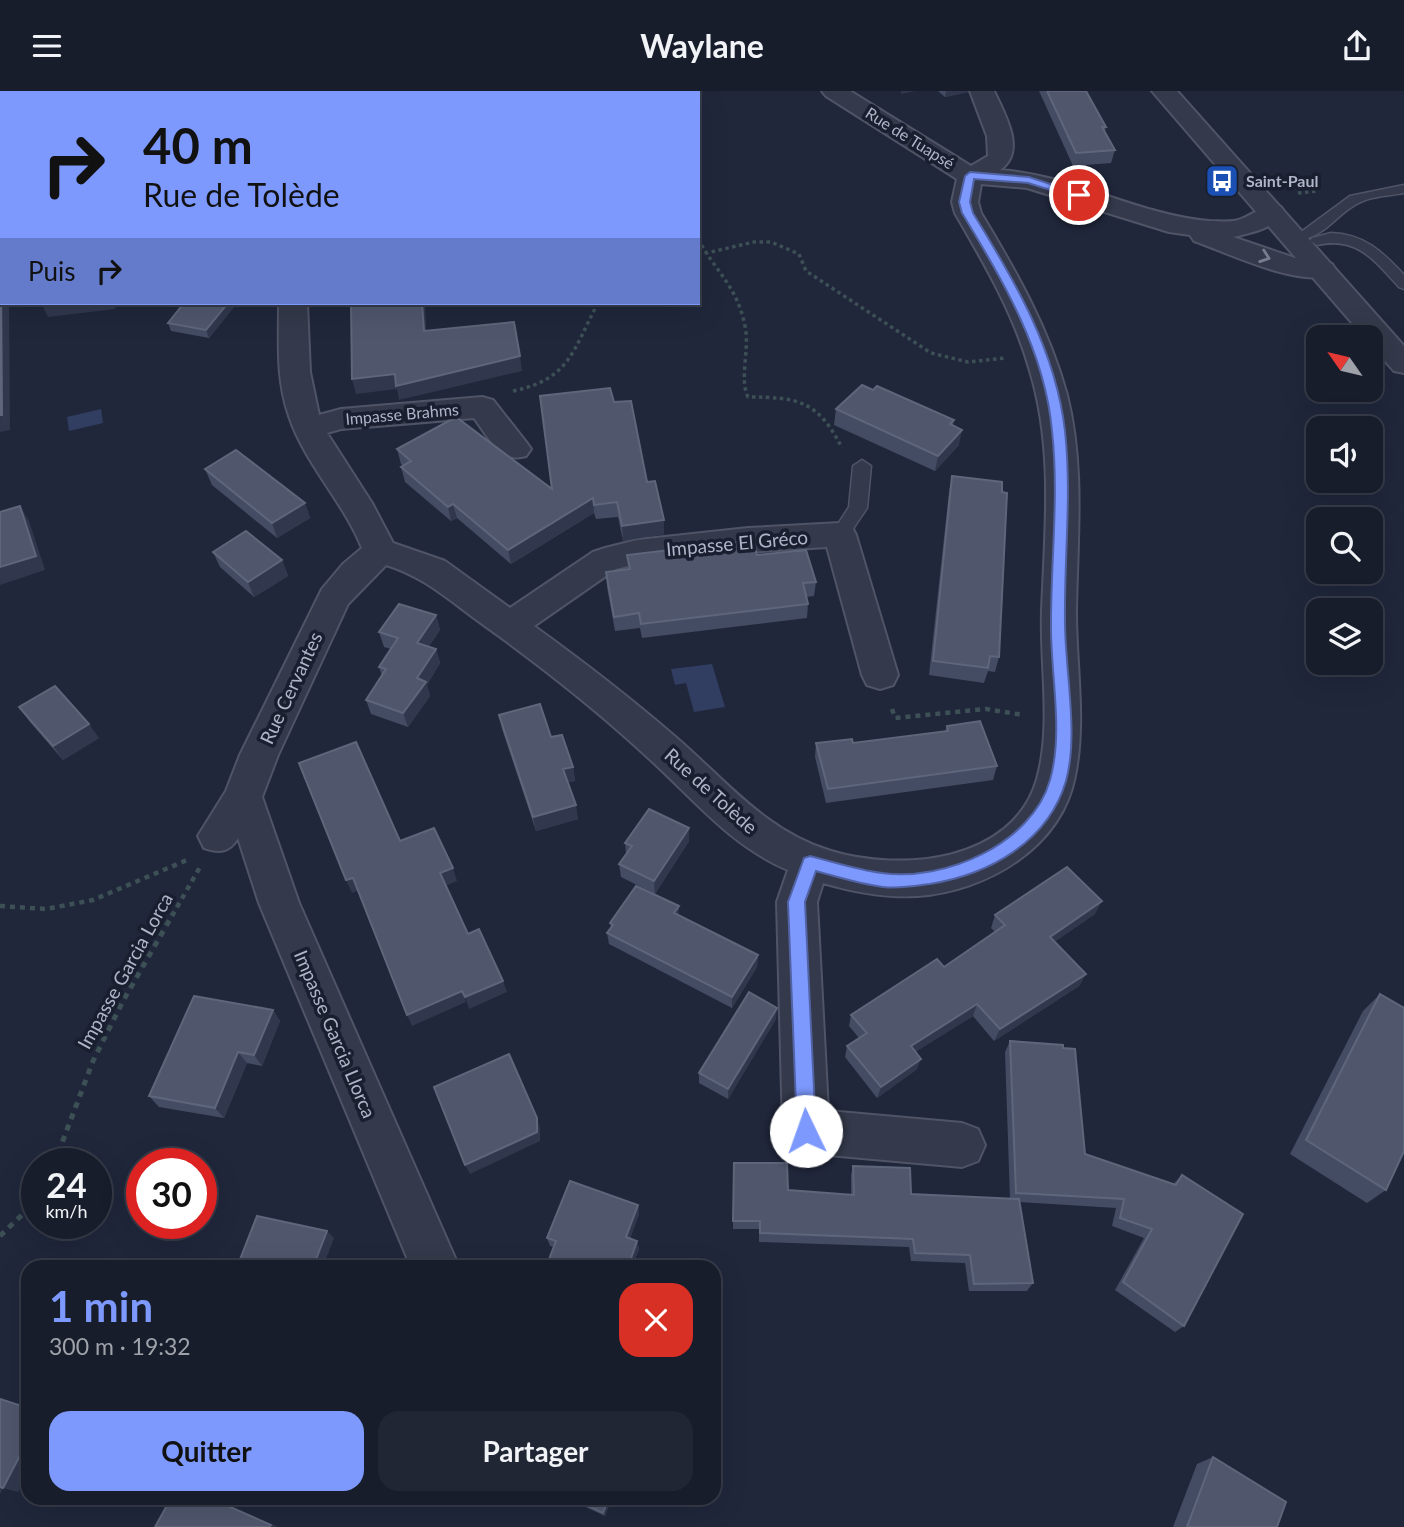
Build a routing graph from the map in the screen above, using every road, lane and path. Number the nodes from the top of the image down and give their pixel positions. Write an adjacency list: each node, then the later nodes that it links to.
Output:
1 (834, 91): 4 (street, Rue de Tuapsé)
2 (982, 91): 4 (street)
3 (1164, 91): 6 (street)
4 (970, 176): 7 (street, Rue de Tuapsé); 15 (street, Rue de Tolède)
5 (1404, 189): 12 (lane)
6 (1272, 213): 7 (street, Rue de Tuapsé); 11 (street)
7 (1178, 226): 11 (street, one-way to 11)
8 (700, 242): 9 (path)
9 (706, 253): 10 (path); 15 (path); 20 (path)
10 (700, 254)
11 (1322, 270): 16 (street)
12 (1404, 284)
13 (293, 305): 18 (street)
14 (597, 305): 17 (path)
15 (1040, 354): 25 (street, Rue de Tolède)
16 (1404, 364)
17 (482, 407): 18 (street, Impasse Brahms); 19 (street, Impasse Brahms)
18 (310, 427): 22 (street)
19 (515, 449)
20 (862, 466): 21 (lane)
21 (840, 535): 23 (street, Impasse El Gréco); 24 (street)
22 (380, 551): 23 (street, Rue de Tolède); 26 (street, Rue Cervantes)
23 (510, 625): 28 (street, Rue de Tolède)
24 (880, 675): 25 (path)
25 (1063, 738): 28 (street, Rue de Tolède)
26 (243, 797): 27 (street, Rue Cervantes); 34 (street, Impasse Garcia Llorca)
27 (218, 836): 29 (path); 31 (path, Impasse Garcia Lorca)
28 (810, 863): 30 (street)
29 (0, 906)
30 (962, 1145)
31 (60, 1148)
32 (21, 1216): 33 (path)
33 (0, 1236)
34 (432, 1260)

